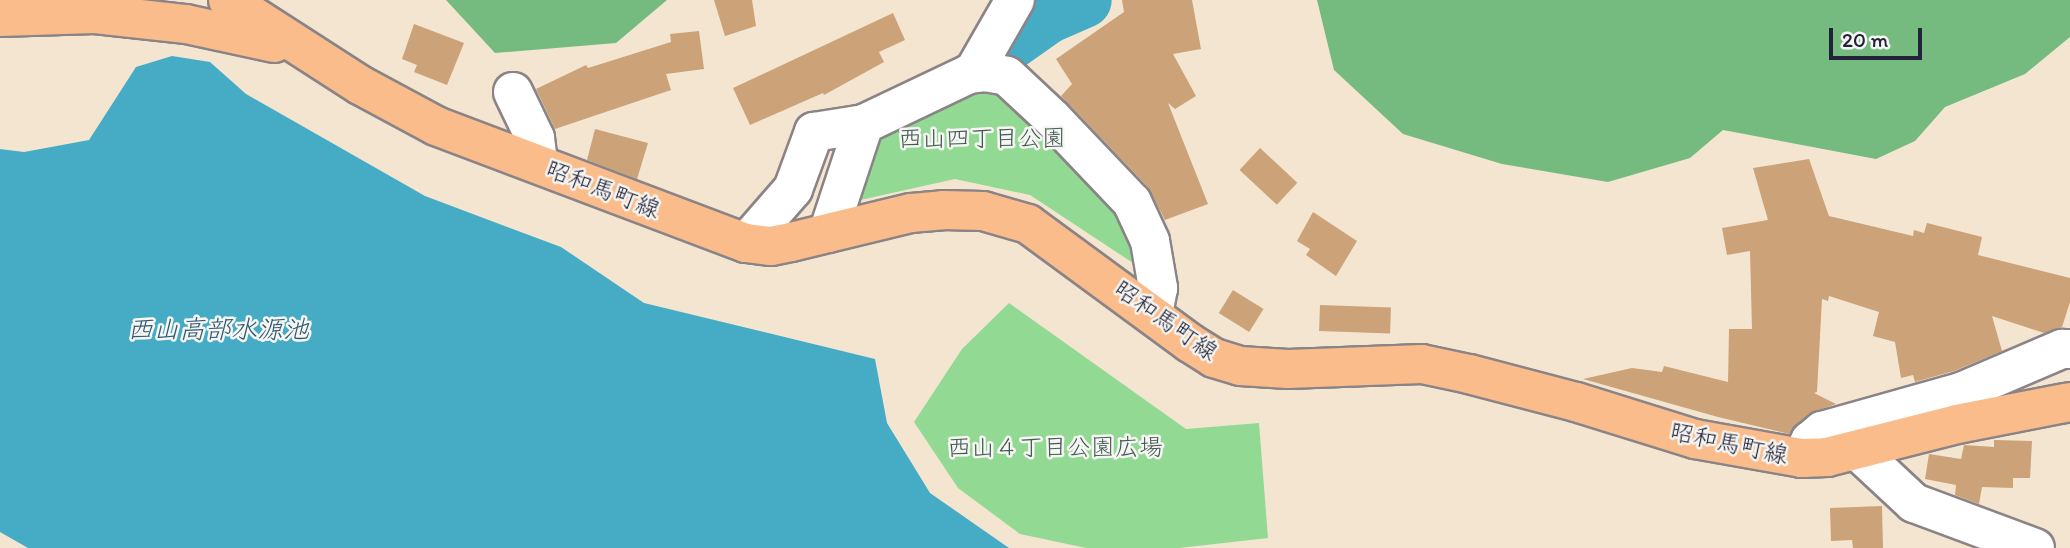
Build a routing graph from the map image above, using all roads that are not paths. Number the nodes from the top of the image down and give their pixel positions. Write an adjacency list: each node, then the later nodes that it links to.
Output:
1 (228, 0): 5 (main road, 昭和馬町線)
2 (1015, 0): 6 (street)
3 (96, 7): 4 (main road, 昭和馬町線); 5 (main road, 昭和馬町線)
4 (0, 17)
5 (307, 51): 9 (main road, 昭和馬町線)
6 (973, 74): 8 (street); 12 (street)
7 (513, 92): 9 (street)
8 (864, 124): 10 (street); 11 (street)
9 (538, 164): 11 (main road, 昭和馬町線)
10 (828, 233): 11 (main road, 昭和馬町線); 12 (main road, 昭和馬町線)
11 (746, 243)
12 (1153, 313): 16 (main road, 昭和馬町線)
13 (2070, 349): 16 (street)
14 (2070, 402): 15 (main road, 昭和馬町線)
15 (1856, 449): 16 (main road, 昭和馬町線); 17 (street)
16 (1802, 458)
17 (2035, 548)

